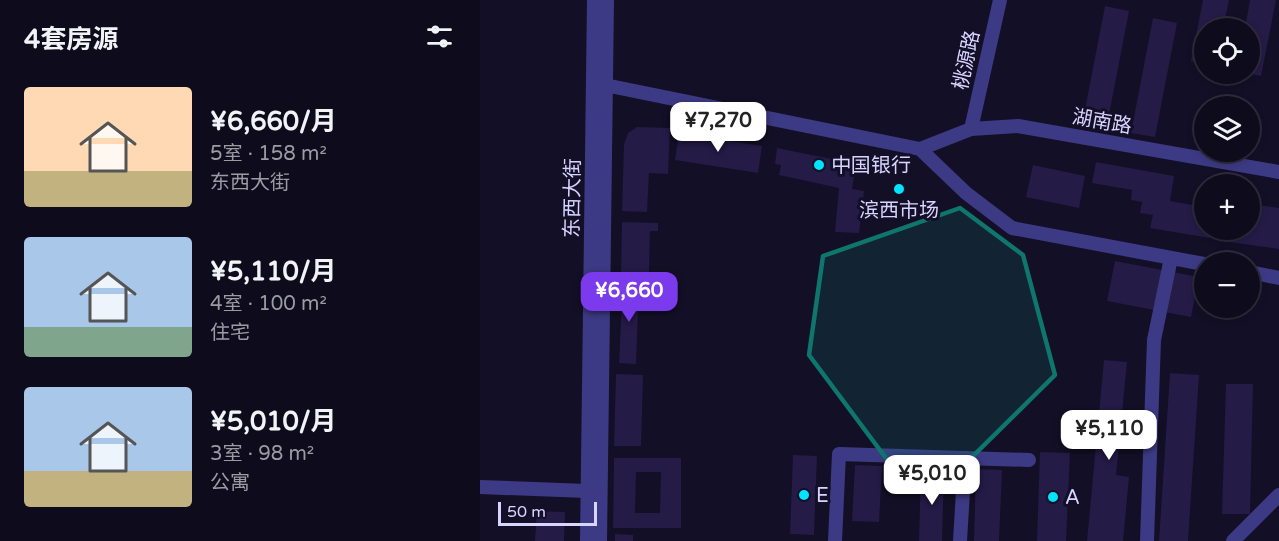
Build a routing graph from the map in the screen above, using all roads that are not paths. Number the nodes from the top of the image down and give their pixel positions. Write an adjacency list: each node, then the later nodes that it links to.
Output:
1 (594, 0): 15 (street, 东西大街)
2 (607, 0): 4 (street, 东西大街)
3 (999, 0): 5 (street, 桃源路)
4 (605, 85): 6 (street); 18 (street, 东西大街)
5 (971, 129): 6 (street, 湖南路); 7 (street, 湖南路)
6 (920, 149): 8 (street)
7 (1279, 172)
8 (1171, 258): 9 (street); 21 (street)
9 (1194, 262)
10 (1260, 274): 11 (street)
11 (1279, 278)
12 (965, 458): 13 (street); 19 (street); 20 (street)
13 (1029, 460)
14 (480, 487): 15 (street)
15 (587, 491): 17 (street, 东西大街)
16 (1279, 495): 22 (street)
17 (586, 541)
18 (600, 541)
19 (835, 541)
20 (960, 541)
21 (1147, 541)
22 (1233, 541)

